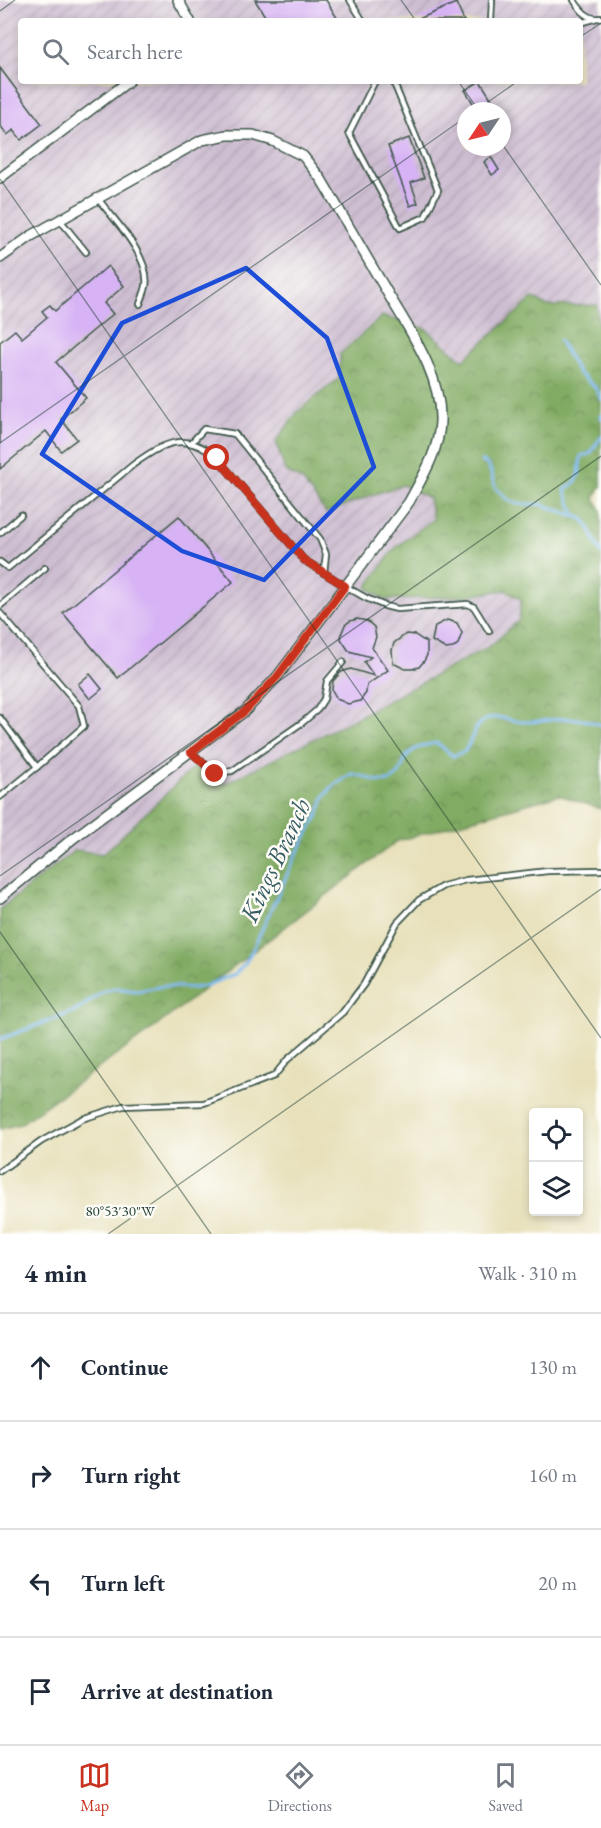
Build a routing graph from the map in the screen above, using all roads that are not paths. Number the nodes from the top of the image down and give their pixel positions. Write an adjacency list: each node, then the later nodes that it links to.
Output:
1 (178, 0): 5 (street)
2 (350, 0): 6 (lane)
3 (492, 0): 7 (lane)
4 (574, 0): 9 (lane)
5 (188, 18)
6 (361, 18)
7 (491, 18)
8 (601, 18): 9 (lane)
9 (594, 19): 10 (lane)
10 (583, 22)
11 (125, 84): 14 (street)
12 (374, 84): 13 (lane)
13 (394, 84)
14 (0, 178)
15 (98, 199): 16 (street); 19 (lane); 26 (street)
16 (60, 220): 17 (lane); 18 (street)
17 (87, 252)
18 (0, 258)
19 (140, 304)
20 (191, 443): 23 (lane); 25 (lane); 25 (lane)
21 (21, 515): 22 (lane)
22 (0, 533)
23 (0, 562)
24 (45, 568): 27 (lane)
25 (324, 573): 26 (lane)
26 (345, 586): 29 (lane); 32 (street)
27 (0, 606)
28 (0, 613): 33 (lane)
29 (489, 631)
30 (343, 662): 32 (lane)
31 (0, 718): 33 (lane)
32 (191, 752): 36 (street)
33 (37, 767): 34 (lane)
34 (0, 797)
35 (601, 870): 37 (lane)
36 (0, 898)
37 (0, 1171)

